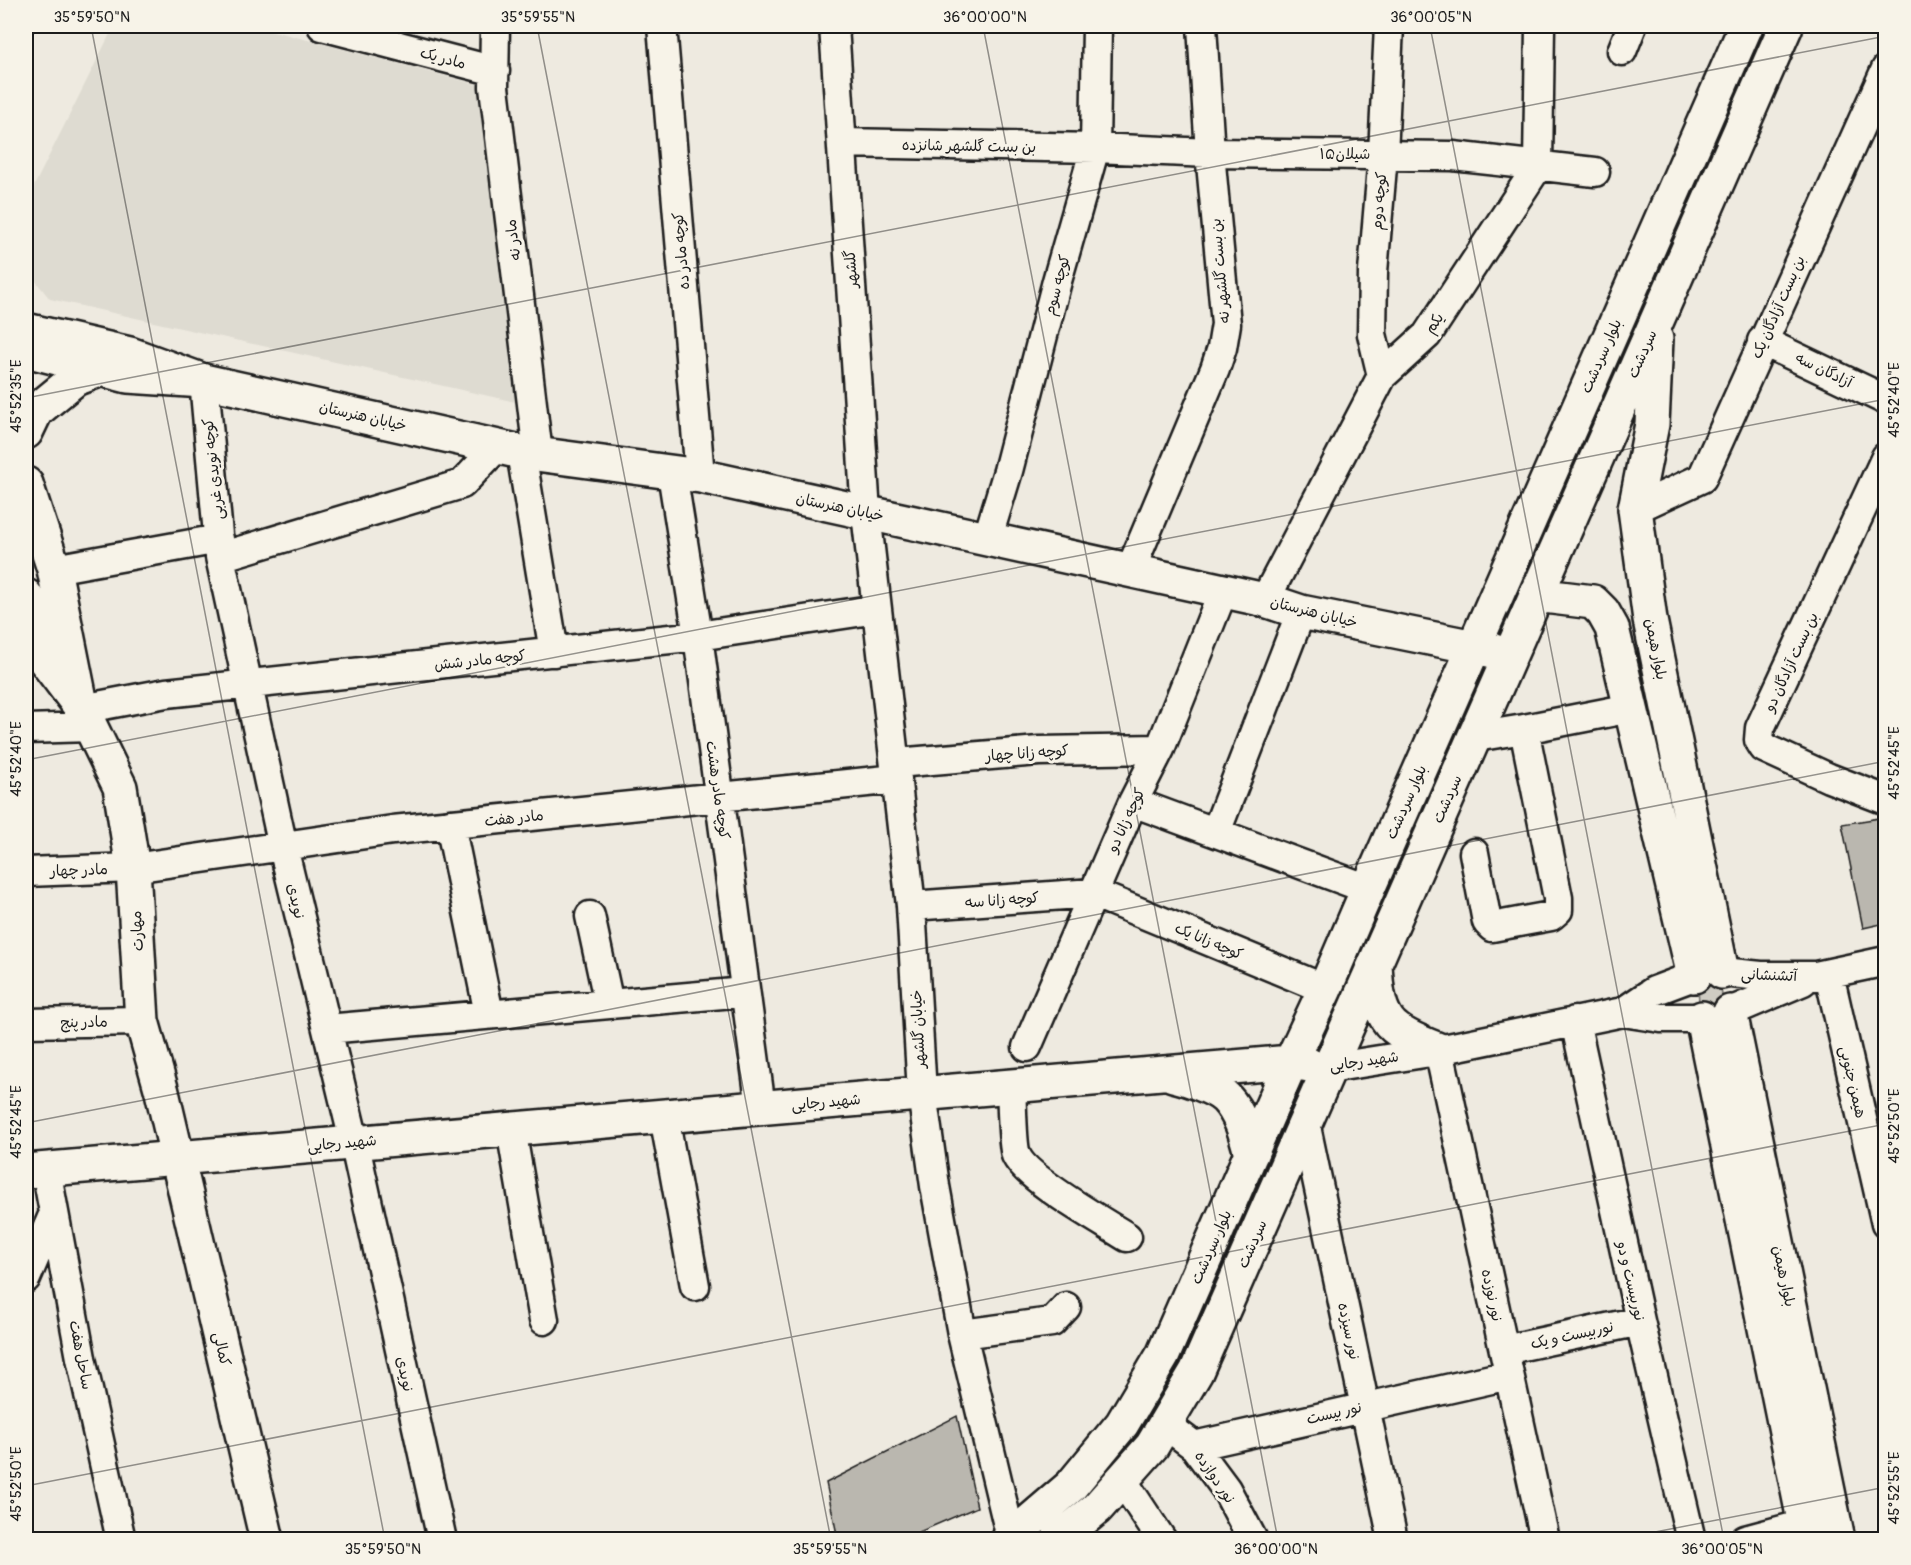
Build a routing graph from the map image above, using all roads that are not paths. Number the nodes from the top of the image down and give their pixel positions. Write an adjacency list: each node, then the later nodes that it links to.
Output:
1 (322, 26): 12 (street, مادر یک)
2 (495, 26): 12 (street, مادر نه)
3 (662, 26): 30 (street, کوچه مادر ده)
4 (834, 26): 13 (street, گلشهر)
5 (1097, 26): 14 (street, کوچه سوم)
6 (1202, 26): 15 (street, بن بست گلشهر نه)
7 (1389, 26): 16 (street, کوچه دوم)
8 (1540, 26): 17 (street)
9 (1746, 26): 45 (main road, بلوار سردشت)
10 (1786, 26): 19 (main road, سردشت)
11 (1886, 69): 21 (street, بن بست آزادگان یک)
12 (495, 71): 28 (street, مادر نه)
13 (843, 143): 14 (street, بن بست گلشهر شانزده); 33 (street, گلشهر)
14 (1095, 148): 15 (street, شیلان۱۵); 34 (street, کوچه سوم)
15 (1210, 153): 16 (street, شیلان۱۵); 37 (street, بن بست گلشهر نه)
16 (1383, 154): 17 (street, شیلان۱۵); 24 (street, کوچه دوم)
17 (1538, 166): 18 (street, شیلان۱۵); 24 (street, یکم)
18 (1595, 172)
19 (1656, 322): 32 (main road, بلوار هیمن); 39 (main road, سردشت)
20 (26, 330): 25 (main road, خیابان هنرستان)
21 (1762, 340): 26 (street, آزادگان سه); 32 (street, بن بست آزادگان یک)
22 (26, 350): 23 (main road, خیابان هنرستان)
23 (102, 369): 25 (main road, خیابان هنرستان); 27 (main road)
24 (1382, 375): 41 (street, یکم)
25 (204, 381): 28 (main road, خیابان هنرستان); 35 (street, کوچه نویدی غربی)
26 (1886, 400)
27 (26, 432)
28 (519, 451): 30 (main road, خیابان هنرستان); 35 (street); 46 (street, مادر نه)
29 (1886, 457): 57 (street, بن بست آزادگان دو)
30 (686, 475): 33 (main road, خیابان هنرستان); 44 (street, کوچه مادر هشت)
31 (26, 484): 36 (main road, مهارت)
32 (1635, 509): 71 (main road, بلوار هیمن)
33 (866, 513): 34 (main road, خیابان هنرستان); 42 (street, خیابان گلشهر)
34 (987, 540): 37 (main road, خیابان هنرستان)
35 (220, 548): 36 (street); 48 (street, نویدی)
36 (54, 569): 50 (main road, مهارت)
37 (1130, 571): 38 (main road, خیابان هنرستان)
38 (1223, 591): 41 (main road, خیابان هنرستان); 54 (street, کوچه زانا دو)
39 (1536, 595): 47 (main road, سردشت); 49 (main road)
40 (26, 596): 50 (main road, مهارت)
41 (1265, 600): 43 (main road, خیابان هنرستان)
42 (878, 609): 44 (street, کوچه مادر شش); 55 (street, خیابان گلشهر)
43 (1301, 612): 45 (main road, خیابان هنرستان); 60 (street)
44 (698, 636): 46 (street, کوچه مادر شش); 56 (street, کوچه مادر هشت)
45 (1474, 646): 47 (main road, خیابان هنرستان); 65 (main road, بلوار سردشت)
46 (554, 652): 48 (street, کوچه مادر شش)
47 (1510, 655): 53 (main road, سردشت)
48 (248, 686): 50 (street, کوچه مادر شش); 61 (street, نویدی)
49 (1631, 708): 52 (street); 71 (main road)
50 (86, 718): 51 (street, کوچه مادر شش); 63 (main road, مهارت)
51 (26, 729)
52 (1524, 729): 53 (street); 62 (street)
53 (1475, 737): 70 (main road, سردشت)
54 (1160, 749): 55 (street, کوچه زانا چهار); 58 (street, کوچه زانا دو)
55 (896, 771): 56 (street, مادر هفت); 67 (street, خیابان گلشهر)
56 (719, 797): 59 (street, مادر هفت); 74 (street, کوچه مادر هشت)
57 (1886, 800)
58 (1133, 802): 60 (street); 66 (street, کوچه زانا دو)
59 (450, 824): 61 (street, مادر هفت); 77 (street)
60 (1216, 832): 65 (street)
61 (283, 847): 63 (street, مادر هفت); 82 (street, نویدی)
62 (1474, 853)
63 (133, 868): 64 (street, مادر چهار); 79 (main road, مهارت)
64 (26, 872)
65 (1368, 889): 73 (main road, بلوار سردشت)
66 (1093, 893): 67 (street, کوچه زانا سه); 73 (street, کوچه زانا یک); 83 (street, کوچه زانا دو)
67 (910, 906): 89 (street, خیابان گلشهر)
68 (590, 916): 75 (street)
69 (1886, 961): 72 (street, آتشنشانی)
70 (1375, 964): 84 (main road); 86 (main road, سردشت)
71 (1708, 974): 72 (street, آتشنشانی); 76 (street, شهید رجایی); 78 (main road)
72 (1822, 975): 78 (street, آتشنشانی); 99 (street, هیمن جنوبی)
73 (1325, 990): 85 (main road, بلوار سردشت)
74 (745, 992): 75 (street); 90 (street, کوچه مادر هشت)
75 (609, 1004): 77 (street)
76 (1623, 1012): 78 (street, شهید رجایی); 80 (street, شهید رجایی)
77 (489, 1014): 82 (street)
78 (1716, 1015): 112 (main road, بلوار هیمن); 124 (main road, بلوار هیمن)
79 (142, 1021): 81 (street, مادر پنج); 96 (main road, مهارت)
80 (1575, 1021): 84 (street, شهید رجایی); 105 (street, نوربیست و دو)
81 (26, 1023)
82 (327, 1029): 94 (street, نویدی)
83 (1027, 1047)
84 (1439, 1050): 86 (street, شهید رجایی); 107 (street, نور نوزده)
85 (1291, 1062): 86 (main road, شهید رجایی); 87 (main road, شهید رجایی); 95 (main road, بلوار سردشت)
86 (1329, 1068): 92 (main road, سردشت)
87 (1166, 1073): 88 (main road, شهید رجایی); 95 (main road)
88 (1011, 1086): 89 (main road, شهید رجایی); 100 (street)
89 (922, 1093): 90 (main road, شهید رجایی); 106 (street, خیابان گلشهر)
90 (761, 1108): 91 (main road, شهید رجایی)
91 (664, 1116): 93 (main road, شهید رجایی); 102 (street)
92 (1305, 1122): 108 (street, نور سیزده); 109 (main road, سردشت)
93 (511, 1129): 94 (main road, شهید رجایی); 104 (street)
94 (354, 1142): 96 (main road, شهید رجایی); 115 (street, نویدی)
95 (1251, 1154): 116 (main road, بلوار سردشت)
96 (177, 1158): 97 (main road, شهید رجایی); 114 (main road, کمالی)
97 (36, 1170): 98 (street, ساحل هفت)
98 (54, 1213): 101 (street); 113 (street, ساحل هفت)
99 (1886, 1224)
100 (1126, 1237)
101 (26, 1278)
102 (695, 1286)
103 (1066, 1307): 106 (street)
104 (544, 1320)
105 (1640, 1321): 107 (street, نوربیست و یک); 122 (street, نوربیست و دو)
106 (962, 1334): 116 (street, خیابان گلشهر)
107 (1507, 1362): 108 (street, نور بیست); 121 (street, نور نوزده)
108 (1365, 1406): 110 (street, نور بیست); 120 (street, نور سیزده)
109 (1165, 1424): 110 (street); 111 (main road, سردشت)
110 (1194, 1446): 119 (street, نور دوازده)
111 (1123, 1481): 117 (main road, سردشت); 118 (street)
112 (1807, 1532): 123 (street)
113 (121, 1539)
114 (267, 1539)
115 (442, 1539)
116 (1010, 1539)
117 (1058, 1539)
118 (1162, 1539)
119 (1254, 1539)
120 (1393, 1539)
121 (1545, 1539)
122 (1691, 1539)
123 (1745, 1539)
124 (1838, 1539)

